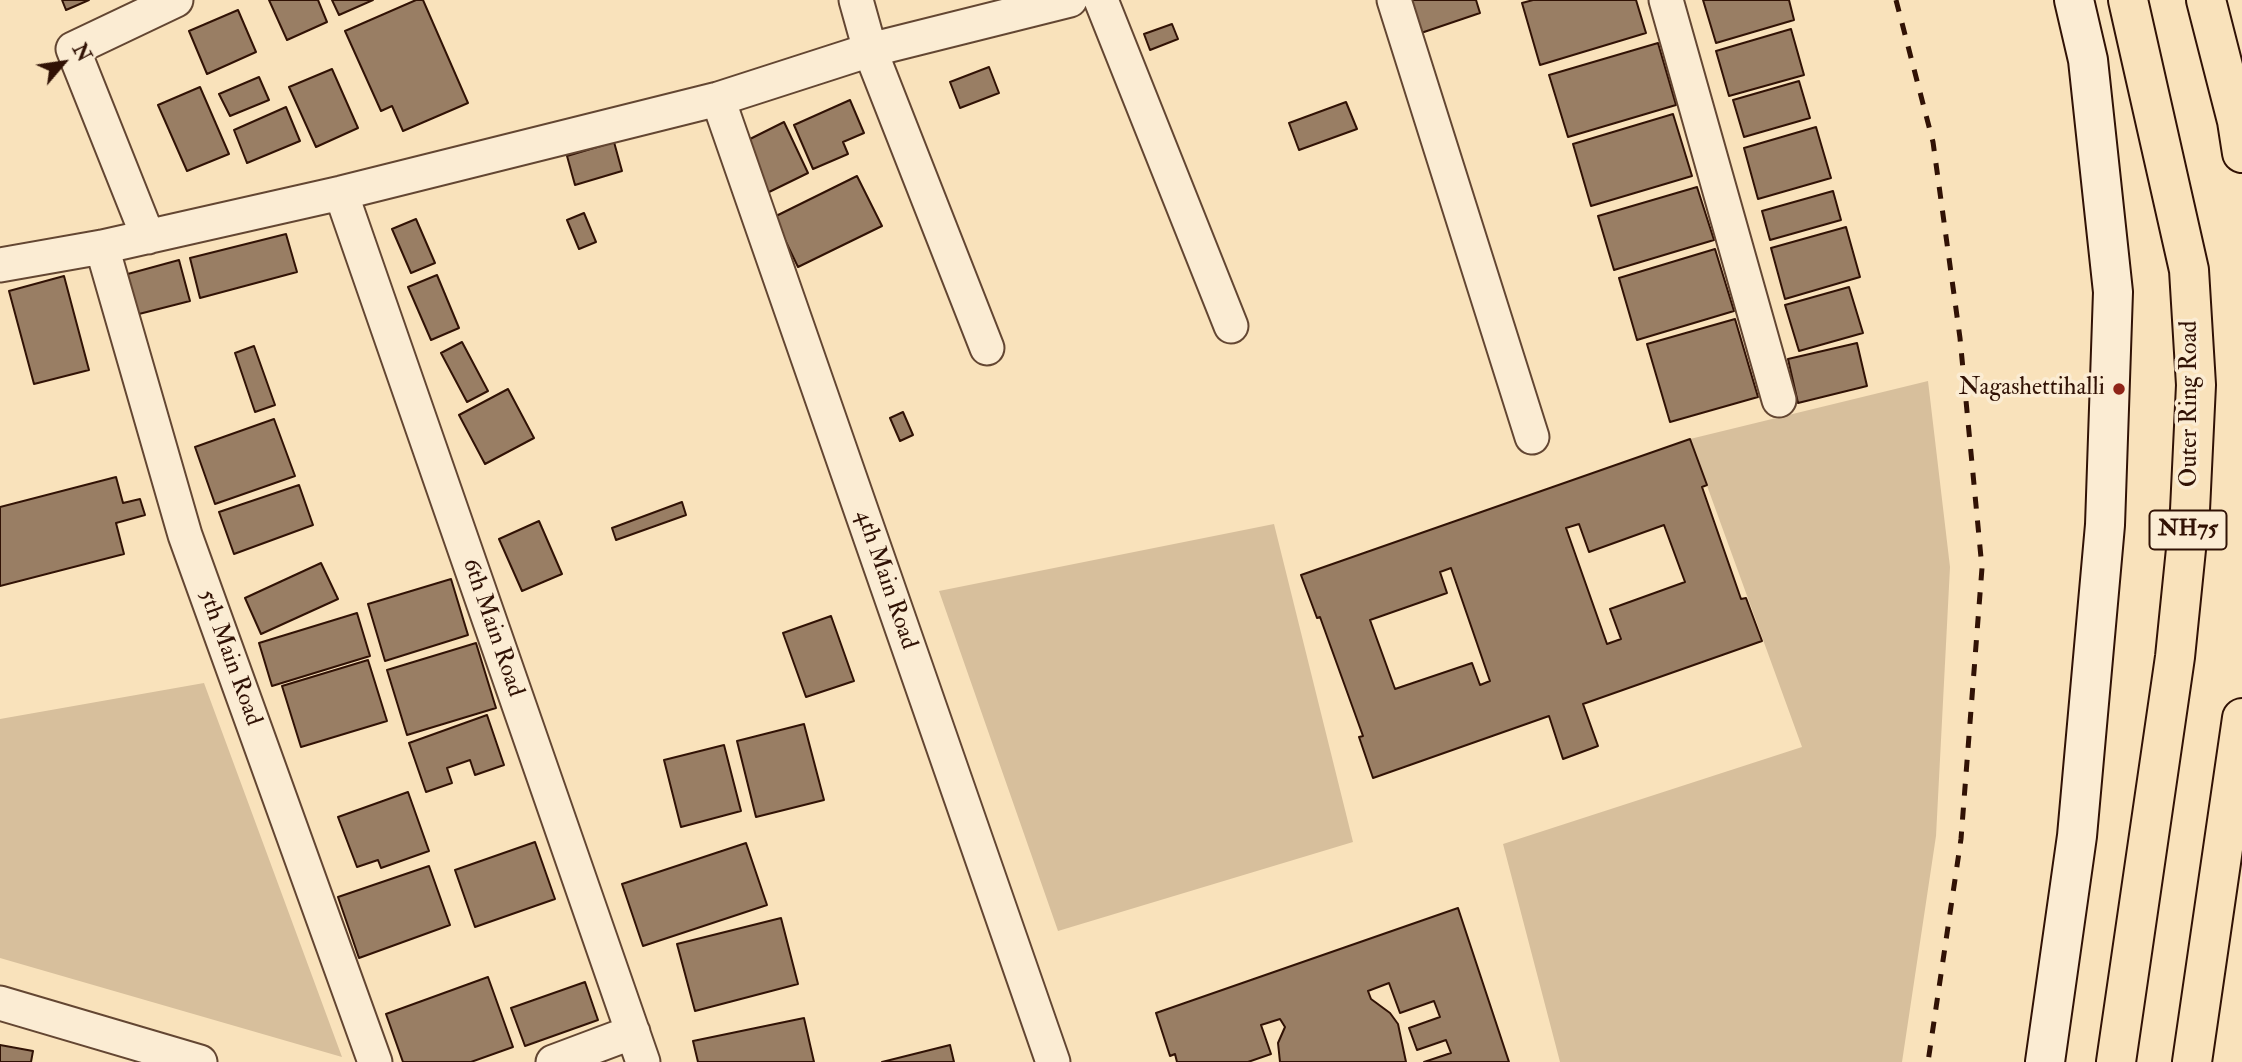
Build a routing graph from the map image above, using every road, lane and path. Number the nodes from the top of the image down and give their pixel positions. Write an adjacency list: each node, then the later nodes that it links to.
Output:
1 (176, 0): 14 (street)
2 (856, 0): 10 (street)
3 (1070, 0): 10 (street)
4 (1101, 0): 17 (street)
5 (1394, 0): 20 (street)
6 (1666, 0): 19 (street)
7 (2074, 0): 28 (street)
8 (2128, 0): 29 (highway, Outer Ring Road / NH75)
9 (2206, 0): 12 (highway)
10 (870, 50): 11 (street); 18 (street)
11 (718, 99): 13 (street); 27 (street, 4th Main Road)
12 (2240, 132)
13 (341, 193): 14 (street); 23 (street, 6th Main Road)
14 (148, 236): 15 (street)
15 (102, 247): 16 (street); 25 (street, 5th Main Road)
16 (0, 265)
17 (1231, 326)
18 (987, 348)
19 (1779, 400)
20 (1532, 437)
21 (2242, 718): 30 (highway)
22 (0, 1003): 24 (street)
23 (638, 1047): 26 (street)
24 (200, 1062)
25 (374, 1062)
26 (552, 1062)
27 (1053, 1062)
28 (2045, 1062)
29 (2116, 1062)
30 (2192, 1062)

